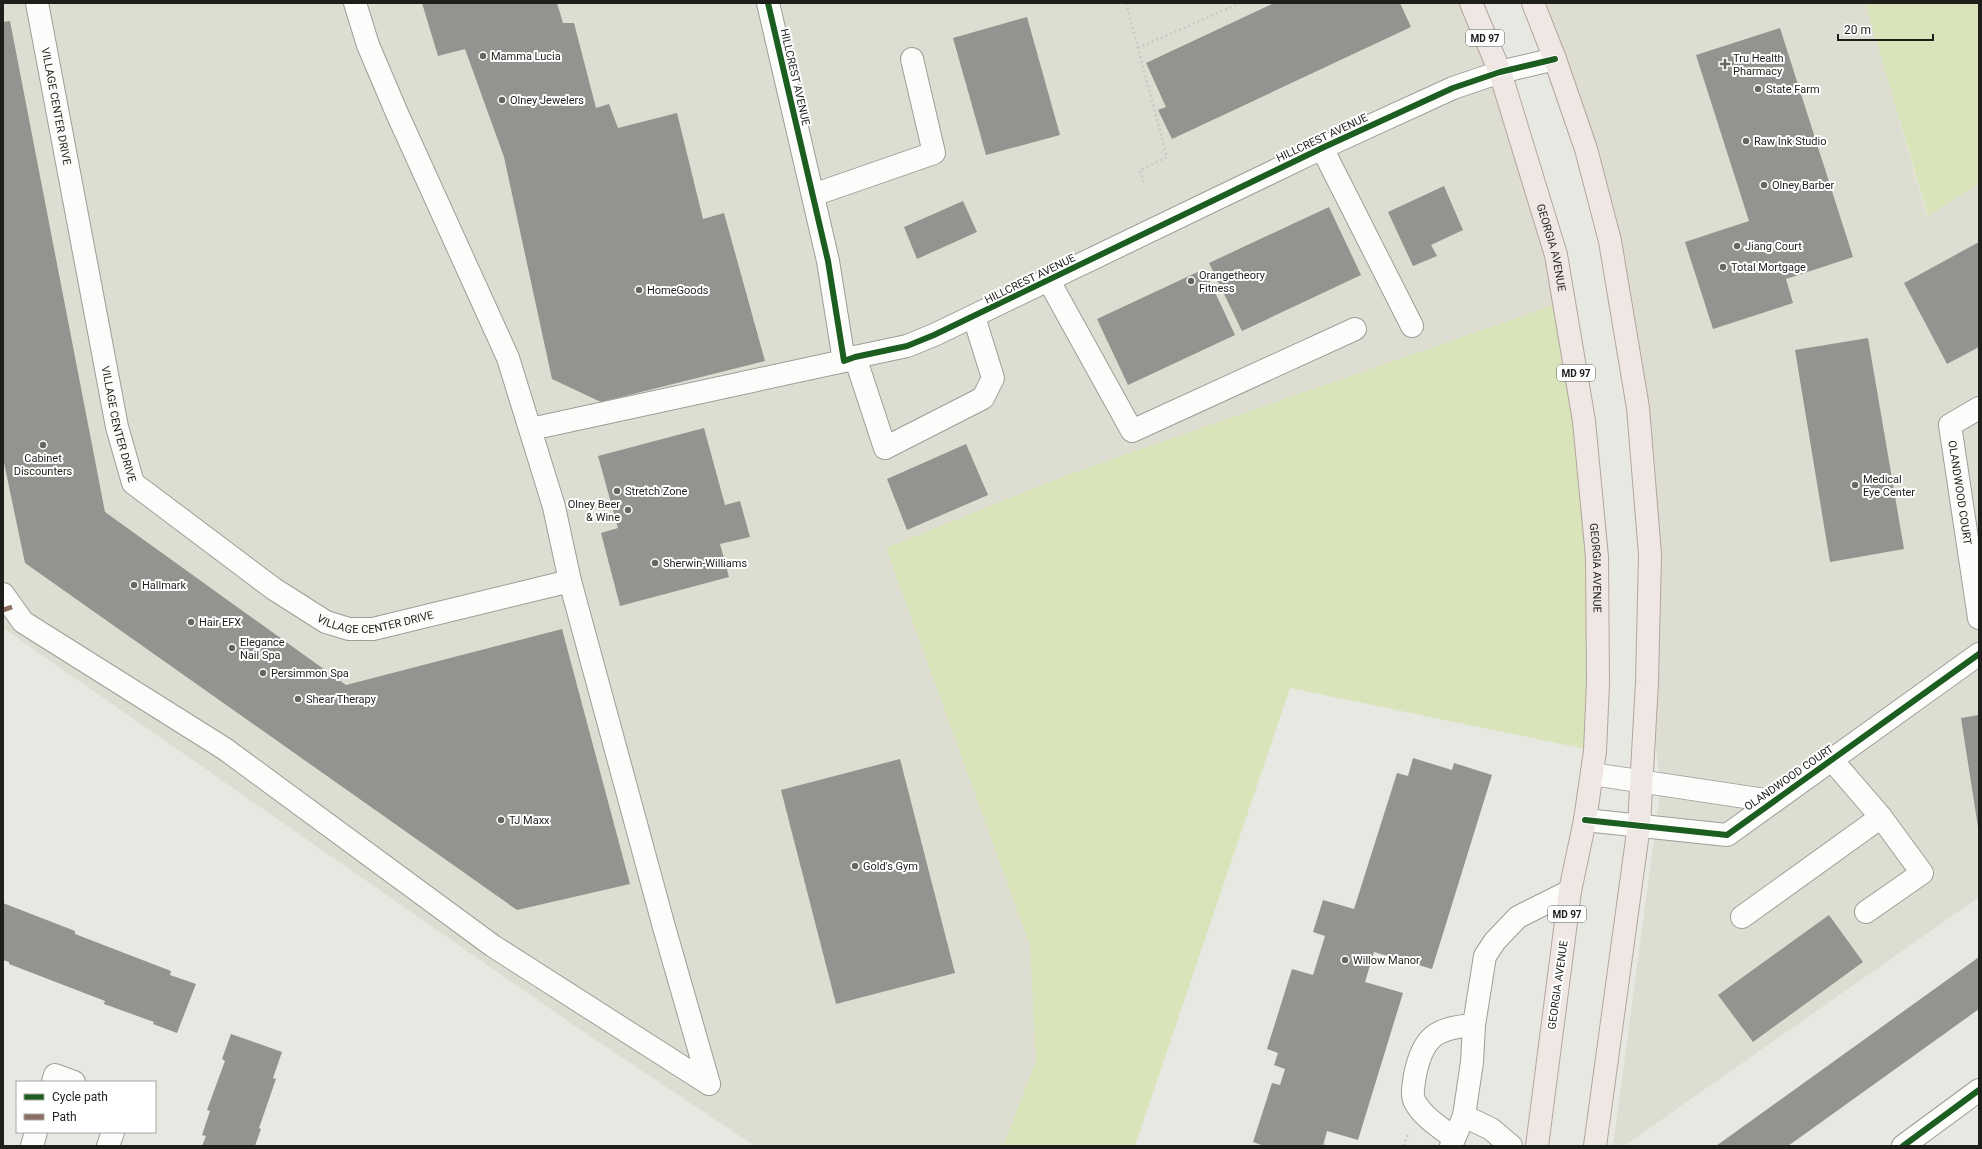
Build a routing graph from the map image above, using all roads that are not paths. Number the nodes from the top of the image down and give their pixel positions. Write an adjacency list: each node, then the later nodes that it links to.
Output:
1 (37, 3): 18 (street, VILLAGE CENTER DRIVE)
2 (355, 3): 17 (street)
3 (768, 3): 10 (street, HILLCREST AVENUE)
4 (1471, 3): 8 (main road, GEORGIA AVENUE / MD 97)
5 (1533, 3): 7 (main road)
6 (912, 59): 10 (street)
7 (1555, 59): 8 (street, HILLCREST AVENUE); 24 (main road)
8 (1500, 72): 9 (street, HILLCREST AVENUE); 23 (main road, GEORGIA AVENUE / MD 97)
9 (1322, 148): 11 (street, HILLCREST AVENUE); 13 (street)
10 (813, 195): 15 (street, HILLCREST AVENUE)
11 (1049, 281): 12 (street, HILLCREST AVENUE); 14 (street)
12 (974, 316): 15 (street, HILLCREST AVENUE); 15 (street)
13 (1412, 326)
14 (1355, 329)
15 (850, 359): 17 (street)
16 (1979, 408): 20 (street, OLANDWOOD COURT)
17 (531, 429): 18 (street)
18 (570, 581): 19 (street)
19 (3, 594)
20 (1979, 618)
21 (1979, 654): 22 (street, OLANDWOOD COURT)
22 (1832, 760): 25 (street, OLANDWOOD COURT); 26 (street)
23 (1592, 774): 24 (street, OLANDWOOD COURT); 27 (main road, GEORGIA AVENUE / MD 97)
24 (1642, 782): 25 (street, OLANDWOOD COURT); 28 (main road)
25 (1772, 801): 28 (street, OLANDWOOD COURT)
26 (1880, 818): 30 (street); 31 (street)
27 (1585, 820): 28 (street, OLANDWOOD COURT); 29 (main road, GEORGIA AVENUE / MD 97)
28 (1639, 825): 44 (main road)
29 (1570, 891): 32 (street); 43 (main road, GEORGIA AVENUE / MD 97)
30 (1866, 912)
31 (1742, 917)
32 (1474, 1025): 36 (street); 39 (street)
33 (53, 1081): 34 (street)
34 (71, 1081)
35 (1979, 1090): 45 (street)
36 (1464, 1116): 39 (street); 42 (street)
37 (36, 1133): 40 (street)
38 (113, 1133): 41 (street)
39 (1452, 1142)
40 (32, 1146)
41 (108, 1146)
42 (1511, 1146)
43 (1537, 1146)
44 (1595, 1146)
45 (1903, 1146)

